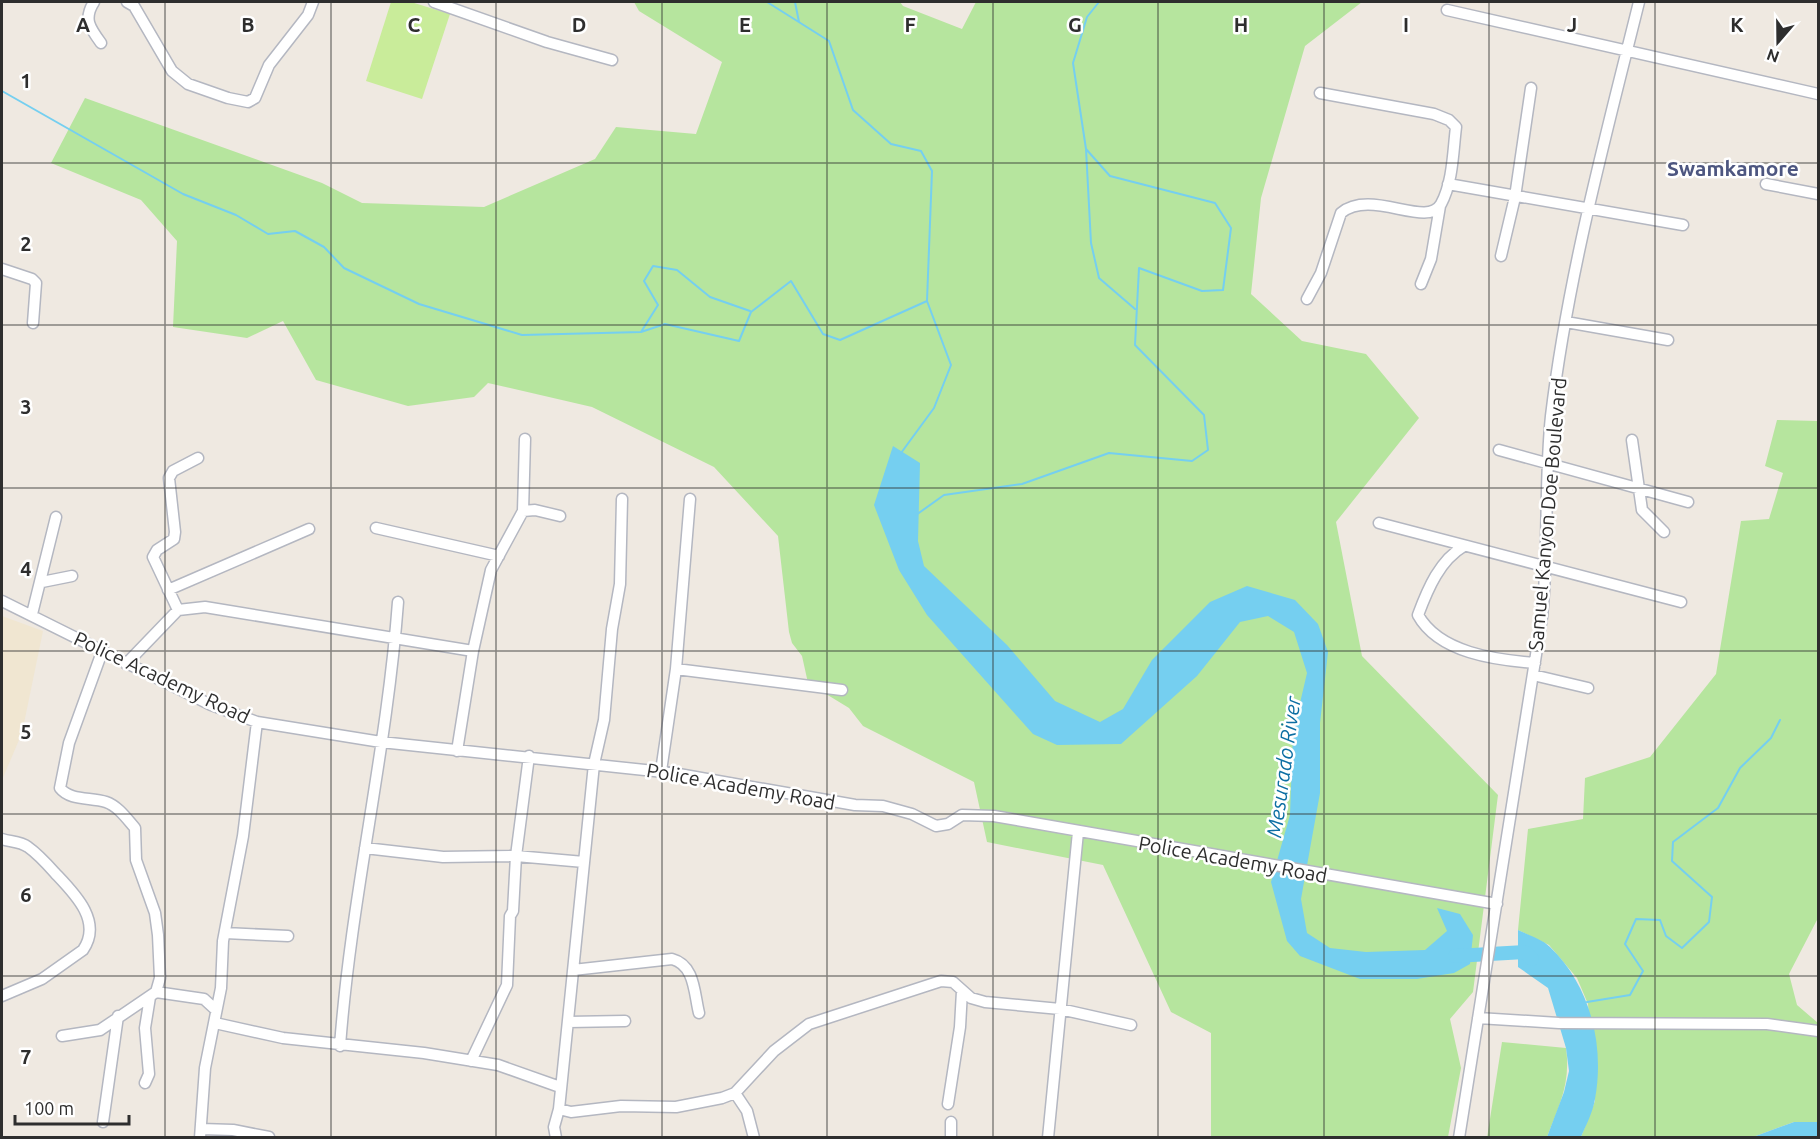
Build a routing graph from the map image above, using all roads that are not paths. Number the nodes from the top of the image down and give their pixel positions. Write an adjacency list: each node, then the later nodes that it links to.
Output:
1 (94, 2): 7 (street)
2 (127, 2): 3 (street)
3 (313, 2)
4 (434, 2): 9 (street)
5 (1640, 2): 8 (street, Samuel Kanyon Doe Boulevard)
6 (1447, 10): 8 (street)
7 (100, 43)
8 (1627, 53): 12 (street); 18 (street, Samuel Kanyon Doe Boulevard)
9 (612, 60)
10 (1531, 88): 16 (street)
11 (1320, 93): 13 (street)
12 (1818, 94)
13 (1448, 184): 16 (street); 17 (street)
14 (1766, 184): 15 (street)
15 (1818, 194)
16 (1515, 197): 18 (street); 20 (street)
17 (1440, 206): 22 (street); 23 (street)
18 (1587, 208): 19 (street); 24 (street, Samuel Kanyon Doe Boulevard)
19 (1683, 225)
20 (1501, 256)
21 (2, 269): 25 (street)
22 (1421, 284)
23 (1307, 299)
24 (1566, 322): 26 (street); 31 (street, Samuel Kanyon Doe Boulevard)
25 (33, 323)
26 (1668, 340)
27 (525, 440): 36 (street)
28 (1632, 440): 32 (street)
29 (1499, 450): 31 (street)
30 (198, 458): 48 (street)
31 (1548, 462): 32 (street); 45 (street, Samuel Kanyon Doe Boulevard)
32 (1640, 490): 35 (street); 42 (street)
33 (622, 499): 67 (street)
34 (690, 499): 59 (street)
35 (1688, 502)
36 (523, 512): 37 (street); 44 (street)
37 (560, 516)
38 (56, 517): 47 (street)
39 (1379, 523): 43 (street)
40 (376, 528): 44 (street)
41 (309, 529): 48 (street)
42 (1664, 532)
43 (1464, 546): 45 (street); 57 (street)
44 (499, 556): 55 (street)
45 (1547, 566): 51 (street); 57 (street, Samuel Kanyon Doe Boulevard)
46 (72, 576): 47 (street)
47 (42, 582): 53 (street)
48 (168, 590): 52 (street)
49 (2, 601): 53 (street, Police Academy Road)
50 (398, 602): 54 (street)
51 (1681, 602)
52 (178, 610): 54 (street); 58 (street)
53 (33, 614): 56 (street, Police Academy Road)
54 (395, 638): 55 (street); 64 (street)
55 (473, 651): 65 (street)
56 (102, 652): 58 (street, Police Academy Road); 79 (street)
57 (1535, 663): 60 (street, Samuel Kanyon Doe Boulevard)
58 (126, 664): 63 (street, Police Academy Road)
59 (676, 669): 62 (street); 68 (street)
60 (1533, 675): 61 (street); 74 (street, Samuel Kanyon Doe Boulevard)
61 (1588, 687)
62 (842, 690)
63 (257, 722): 64 (street, Police Academy Road); 75 (street)
64 (381, 742): 65 (street, Police Academy Road); 71 (street)
65 (457, 751): 66 (street, Police Academy Road)
66 (529, 756): 67 (street, Police Academy Road); 72 (street)
67 (594, 764): 68 (street, Police Academy Road); 73 (street)
68 (661, 771): 69 (street, Police Academy Road)
69 (1078, 832): 74 (street, Police Academy Road); 81 (street)
70 (2, 839): 80 (street)
71 (365, 848): 72 (street); 92 (street)
72 (516, 856): 73 (street); 93 (street)
73 (584, 862): 77 (street)
74 (1497, 904): 85 (street, Samuel Kanyon Doe Boulevard)
75 (225, 933): 76 (street); 82 (street)
76 (288, 936)
77 (573, 970): 83 (street); 87 (street)
78 (962, 991): 81 (street); 96 (street); 97 (street)
79 (153, 995): 82 (street); 84 (street); 94 (street)
80 (2, 996)
81 (1060, 1009): 89 (street); 106 (street)
82 (216, 1010): 88 (street)
83 (699, 1013)
84 (118, 1016): 91 (street); 99 (street)
85 (1478, 1018): 90 (street); 107 (street, Samuel Kanyon Doe Boulevard)
86 (625, 1021): 87 (street)
87 (568, 1022): 95 (street)
88 (215, 1023): 92 (street); 101 (street)
89 (1131, 1025)
90 (1818, 1031)
91 (62, 1036)
92 (340, 1046): 93 (street)
93 (471, 1061): 95 (street)
94 (146, 1083)
95 (560, 1087): 98 (street)
96 (735, 1093): 98 (street); 104 (street)
97 (948, 1104)
98 (559, 1110): 103 (street)
99 (103, 1122)
100 (951, 1122): 105 (street)
101 (201, 1133): 102 (street)
102 (269, 1137)
103 (556, 1137)
104 (754, 1137)
105 (951, 1137)
106 (1047, 1137)
107 (1459, 1137)

